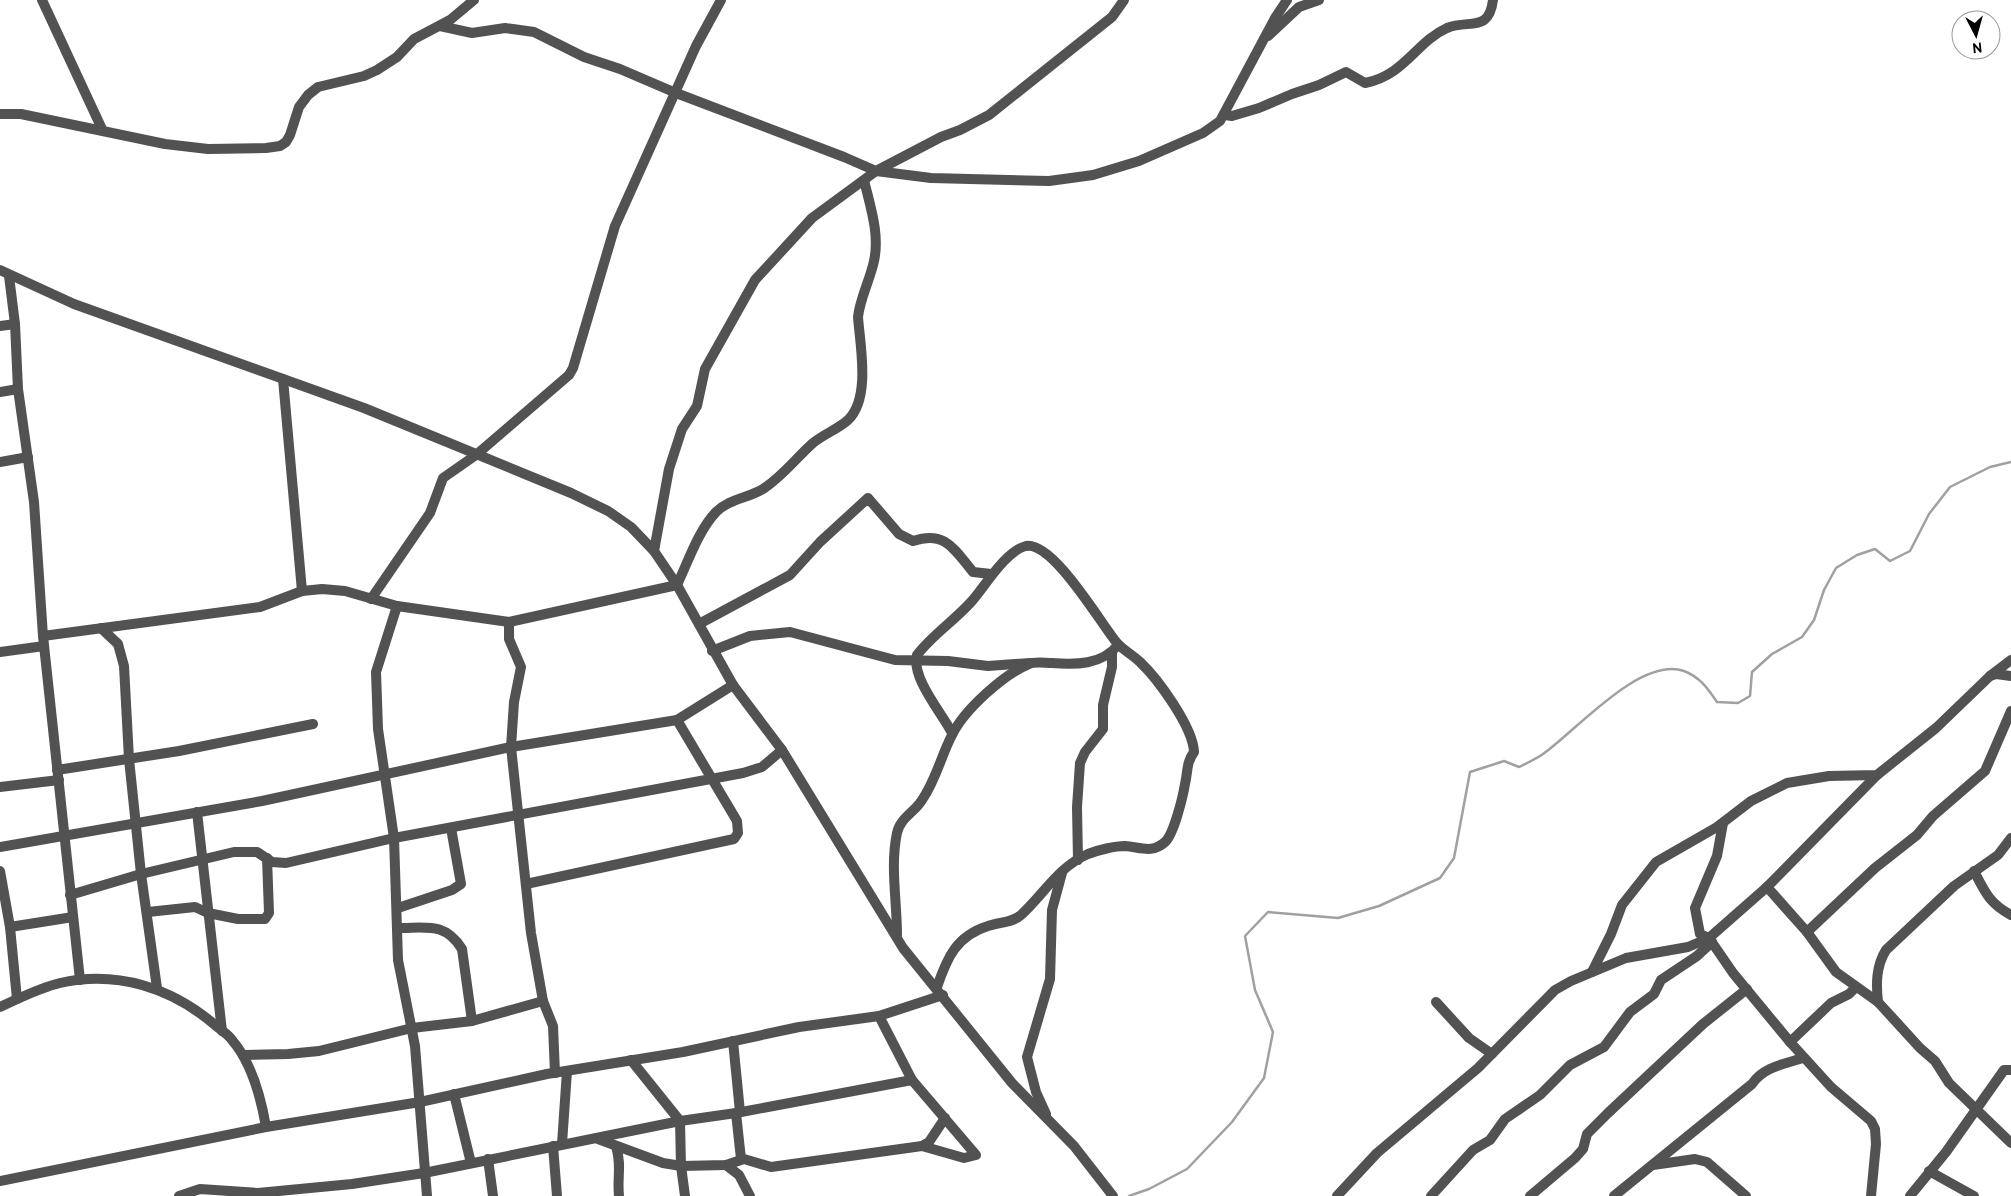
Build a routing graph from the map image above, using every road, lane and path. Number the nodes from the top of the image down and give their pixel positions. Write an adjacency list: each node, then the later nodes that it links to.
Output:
1 (42, 0): 13 (street)
2 (474, 0): 8 (street)
3 (721, 0): 10 (street)
4 (1124, 0): 14 (street)
5 (1287, 0): 9 (street)
6 (1319, 0): 9 (street)
7 (1494, 0): 12 (street)
8 (440, 26): 10 (street); 13 (street)
9 (1261, 45): 12 (street)
10 (676, 93): 14 (street); 22 (street)
11 (0, 114): 13 (street)
12 (1225, 115): 14 (street)
13 (102, 129)
14 (876, 171): 15 (street)
15 (864, 180): 25 (street); 27 (street)
16 (5, 273): 17 (street); 19 (street)
17 (15, 324): 18 (street); 20 (street)
18 (0, 326)
19 (283, 379): 22 (street); 28 (street)
20 (18, 389): 21 (street); 23 (street)
21 (0, 392)
22 (476, 455): 25 (street); 29 (street)
23 (28, 457): 24 (street); 34 (street)
24 (0, 462)
25 (654, 551): 27 (street)
26 (991, 574): 32 (street); 35 (street); 38 (street)
27 (677, 585): 31 (street); 32 (street)
28 (302, 591): 29 (street); 33 (street)
29 (371, 599): 30 (street)
30 (397, 606): 31 (street); 51 (street)
31 (509, 622): 48 (street)
32 (698, 624): 36 (street)
33 (101, 628): 34 (street); 50 (street)
34 (44, 641): 37 (street); 52 (street)
35 (1115, 649): 40 (street); 67 (street); 67 (street)
36 (712, 651): 38 (street); 43 (street)
37 (0, 652)
38 (915, 660): 40 (street); 47 (street)
39 (2011, 660): 41 (street)
40 (1030, 663): 47 (street)
41 (1990, 676): 42 (street); 53 (street)
42 (2011, 676)
43 (733, 685): 45 (street); 49 (street)
44 (2011, 711): 82 (street)
45 (677, 720): 48 (street); 54 (street)
46 (313, 724): 50 (street)
47 (952, 733): 83 (street)
48 (511, 747): 51 (street); 57 (street)
49 (782, 750): 54 (street); 83 (street)
50 (129, 759): 52 (street); 58 (street)
51 (383, 774): 56 (street); 62 (street)
52 (58, 775): 55 (street); 61 (street)
53 (1877, 775): 59 (street); 73 (street)
54 (710, 778): 57 (street); 72 (street)
55 (0, 787)
56 (197, 812): 58 (street); 66 (street)
57 (519, 816): 60 (street); 72 (street)
58 (137, 822): 61 (street); 71 (street)
59 (1723, 823): 84 (street); 85 (street)
60 (452, 828): 62 (street); 75 (street)
61 (64, 834): 64 (street); 74 (street)
62 (394, 838): 65 (street); 75 (street)
63 (2011, 838): 69 (street)
64 (0, 847)
65 (267, 858): 66 (street); 77 (street)
66 (204, 860): 71 (street); 77 (street)
67 (1078, 860): 68 (street)
68 (1063, 869): 90 (street); 115 (street)
69 (1974, 870): 78 (street); 94 (street)
70 (0, 871): 80 (street)
71 (141, 874): 74 (street); 76 (street)
72 (526, 884): 92 (street)
73 (1767, 887): 82 (street); 84 (street)
74 (70, 895): 79 (street)
75 (398, 908): 81 (street)
76 (148, 912): 77 (street); 88 (street)
77 (208, 913): 99 (street)
78 (2011, 915)
79 (73, 917): 80 (street); 86 (street)
80 (10, 927): 91 (street)
81 (398, 928): 97 (street); 98 (street)
82 (1807, 932): 87 (street)
83 (896, 936): 90 (street)
84 (1710, 940): 85 (street); 89 (street); 142 (street)
85 (1592, 972): 102 (street)
86 (80, 980): 88 (street); 91 (street)
87 (1856, 987): 94 (street); 101 (street)
88 (157, 988): 99 (street)
89 (1747, 989): 101 (street); 143 (street)
90 (940, 991): 96 (street); 115 (street)
91 (17, 999): 95 (street)
92 (543, 1001): 97 (street); 108 (street)
93 (1436, 1002): 102 (street)
94 (1878, 1002): 112 (street)
95 (0, 1007)
96 (878, 1016): 100 (street); 109 (street)
97 (472, 1021): 98 (street)
98 (412, 1028): 103 (street); 111 (street)
99 (222, 1031): 103 (street)
100 (733, 1041): 105 (street); 113 (street)
101 (1790, 1042): 104 (street)
102 (1492, 1054): 141 (street)
103 (243, 1055): 117 (street)
104 (1803, 1058): 127 (street); 145 (street)
105 (631, 1060): 107 (street); 116 (street)
106 (2011, 1070): 112 (street)
107 (567, 1071): 108 (street); 120 (street)
108 (555, 1073): 110 (street)
109 (912, 1080): 113 (street); 114 (street)
110 (454, 1094): 111 (street); 125 (street)
111 (420, 1102): 117 (street); 130 (street)
112 (1976, 1109): 119 (street); 129 (street)
113 (738, 1112): 116 (street); 123 (street)
114 (945, 1118): 122 (street); 122 (street)
115 (1048, 1120): 140 (street)
116 (680, 1121): 118 (street); 128 (street)
117 (266, 1127): 131 (street)
118 (598, 1139): 120 (street); 121 (street)
119 (2011, 1143)
120 (558, 1145): 124 (street); 136 (street)
121 (616, 1146): 128 (street); 137 (street)
122 (922, 1146): 123 (street)
123 (741, 1159): 126 (street)
124 (488, 1160): 125 (street); 135 (street)
125 (471, 1163): 130 (street)
126 (726, 1165): 128 (street); 139 (street)
127 (1652, 1165): 132 (street); 144 (street)
128 (681, 1166): 138 (street)
129 (1929, 1171): 146 (street); 147 (street)
130 (424, 1173): 133 (street); 134 (street)
131 (0, 1181)
132 (1617, 1195)
133 (179, 1196)
134 (427, 1196)
135 (493, 1196)
136 (557, 1196)
137 (619, 1196)
138 (686, 1196)
139 (750, 1196)
140 (1113, 1196)
141 (1337, 1196)
142 (1431, 1196)
143 (1530, 1196)
144 (1746, 1196)
145 (1871, 1196)
146 (1910, 1196)
147 (1974, 1196)

